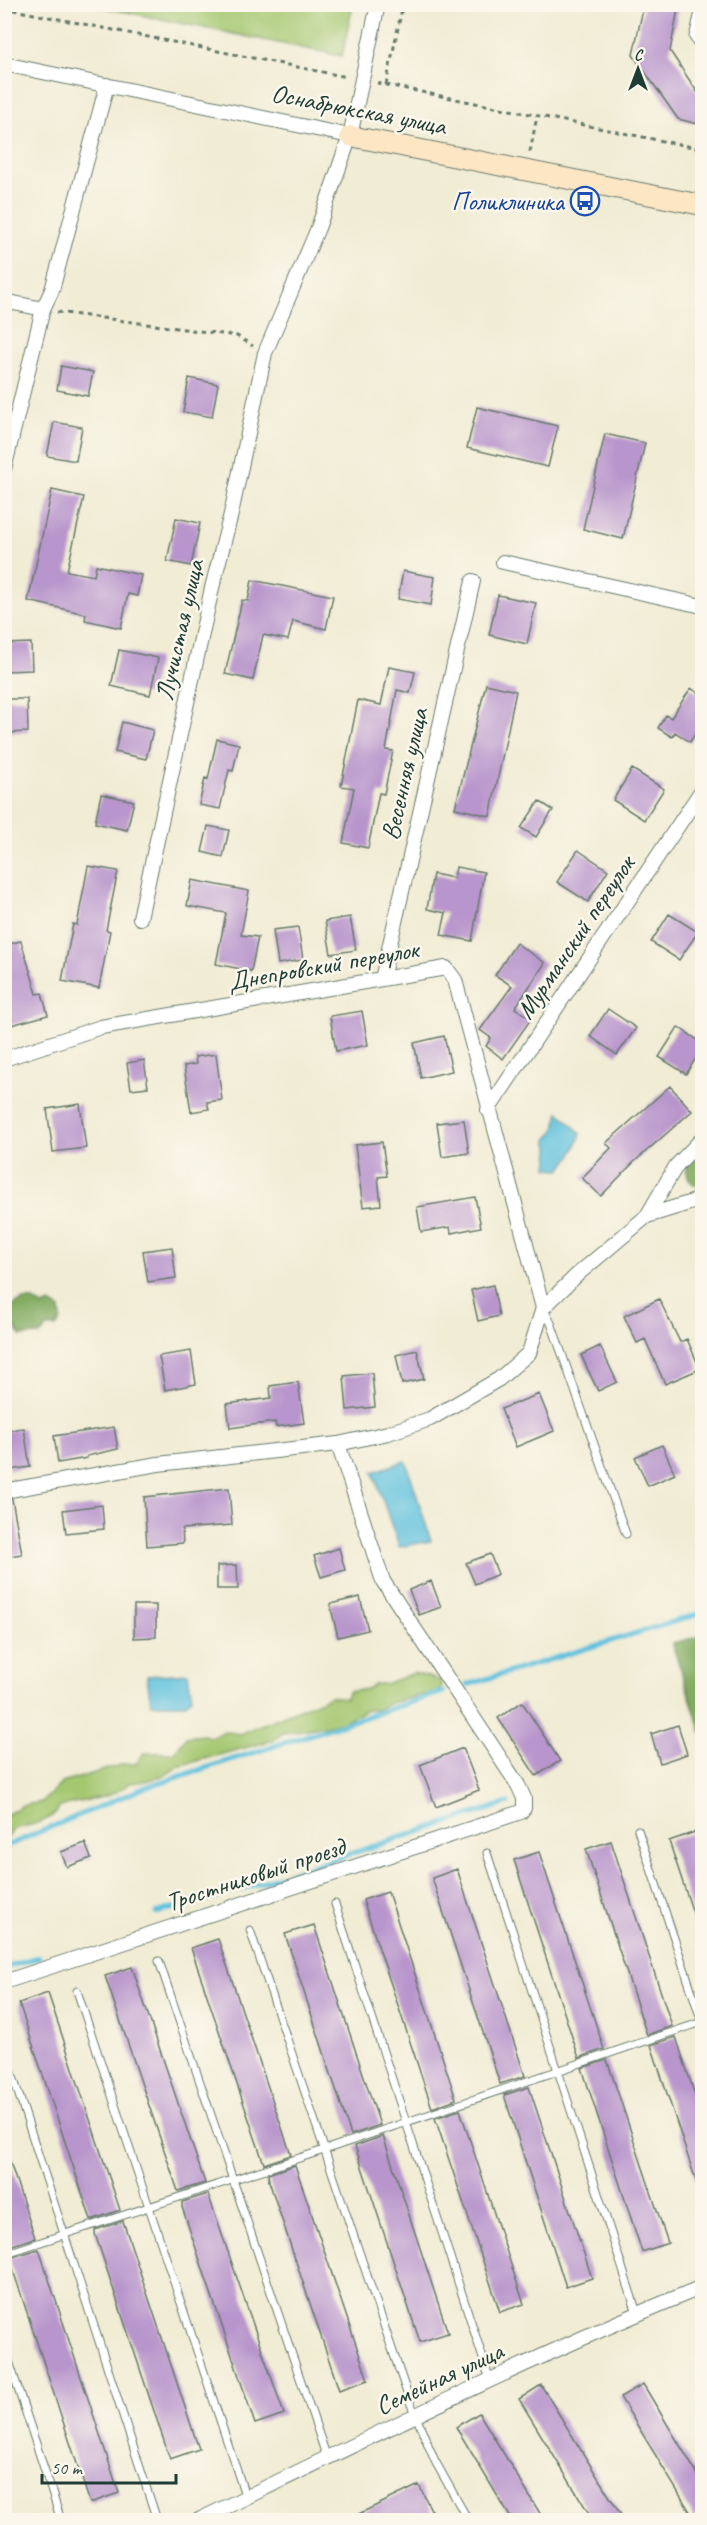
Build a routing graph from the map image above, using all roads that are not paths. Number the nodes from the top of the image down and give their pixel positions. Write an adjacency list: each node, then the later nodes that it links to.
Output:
1 (378, 4): 6 (street, Лучистая улица)
2 (701, 4): 3 (lane)
3 (702, 51)
4 (4, 64): 5 (street, Оснабрюкская улица)
5 (107, 85): 6 (street, Оснабрюкская улица); 9 (street)
6 (350, 136): 7 (street, Оснабрюкская улица); 15 (street, Лучистая улица)
7 (702, 205)
8 (4, 301): 9 (street)
9 (42, 309): 10 (street)
10 (4, 469)
11 (503, 562): 13 (street)
12 (473, 581): 16 (street, Весенняя улица)
13 (702, 606)
14 (702, 790): 18 (street, Мурманский переулок)
15 (140, 918)
16 (382, 979): 17 (street, Днепровский переулок); 18 (street, Днепровский переулок)
17 (4, 1059)
18 (488, 1110): 22 (street, Днепровский переулок)
19 (702, 1139): 21 (street)
20 (702, 1199): 21 (street)
21 (646, 1216): 22 (street)
22 (543, 1308): 23 (street); 25 (lane)
23 (338, 1444): 24 (street); 31 (street, Тростниковый проезд)
24 (4, 1491)
25 (626, 1534)
26 (638, 1830): 33 (lane)
27 (487, 1852): 35 (lane)
28 (335, 1904): 36 (lane)
29 (249, 1930): 37 (lane)
30 (159, 1961): 38 (lane)
31 (4, 1982)
32 (78, 1990): 39 (lane)
33 (702, 2022): 35 (lane)
34 (4, 2049): 40 (lane)
35 (558, 2070): 36 (lane); 43 (lane)
36 (406, 2122): 37 (lane); 45 (lane)
37 (324, 2150): 38 (lane); 46 (lane)
38 (233, 2180): 39 (lane); 47 (lane)
39 (149, 2206): 40 (lane); 48 (lane)
40 (65, 2235): 41 (lane); 50 (lane)
41 (4, 2254)
42 (702, 2287): 43 (street, Семейная улица)
43 (635, 2307): 45 (street, Семейная улица)
44 (4, 2346): 49 (lane)
45 (489, 2376): 46 (street, Семейная улица)
46 (414, 2415): 47 (street, Семейная улица); 52 (lane)
47 (327, 2458): 48 (street, Семейная улица)
48 (246, 2498): 51 (street, Семейная улица)
49 (61, 2520)
50 (157, 2520)
51 (200, 2520)
52 (468, 2520)

